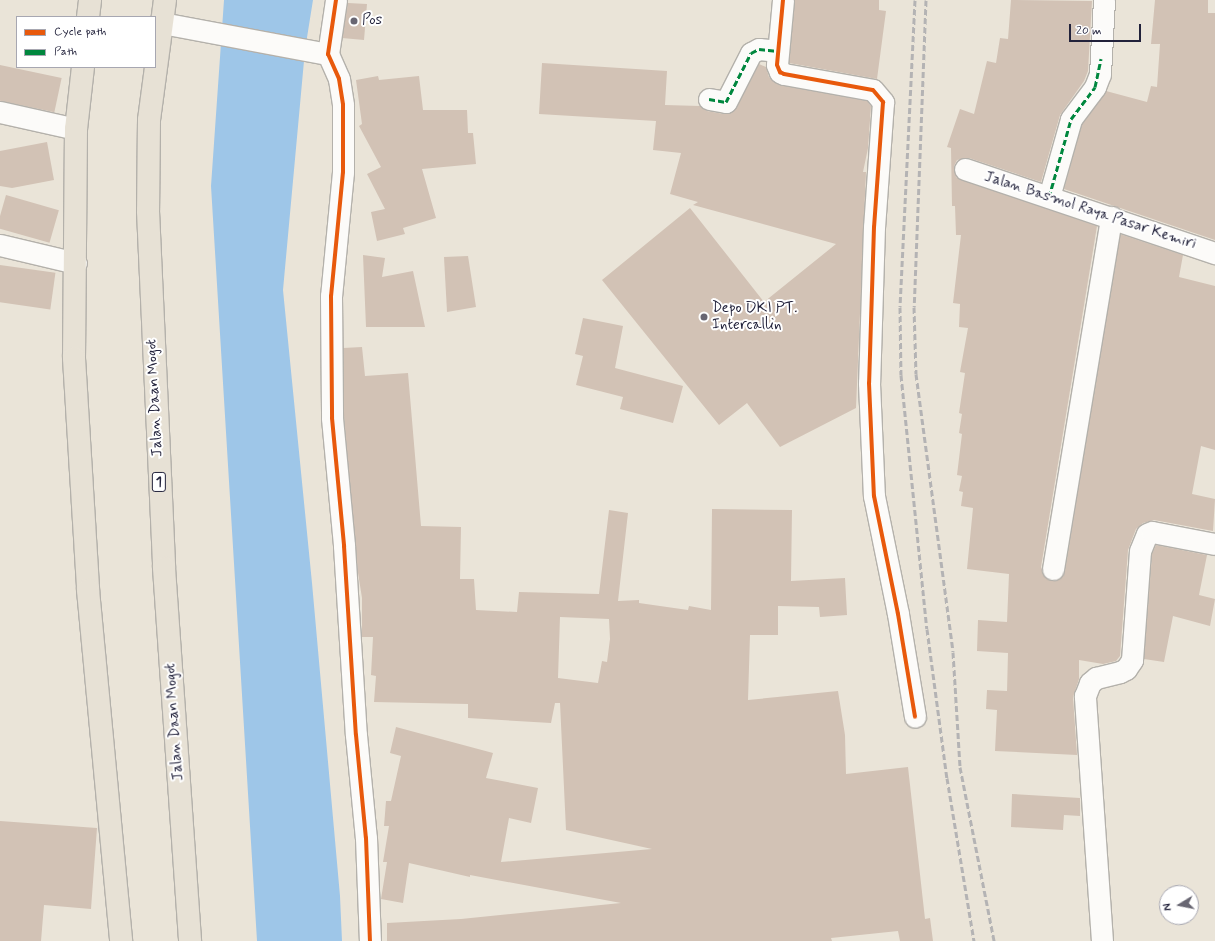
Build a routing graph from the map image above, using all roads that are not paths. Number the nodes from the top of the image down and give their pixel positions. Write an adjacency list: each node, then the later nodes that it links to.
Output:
1 (90, 0): 6 (highway)
2 (165, 0): 7 (highway, Jalan Daan Mogot / 1)
3 (336, 0): 9 (street)
4 (783, 0): 8 (street)
5 (1104, 0): 15 (street)
6 (88, 16)
7 (162, 24): 9 (street); 24 (highway, Jalan Daan Mogot / 1)
8 (778, 51): 11 (street); 22 (street)
9 (320, 54): 25 (street)
10 (83, 68): 13 (highway)
11 (709, 99)
12 (0, 112): 13 (street)
13 (76, 129): 19 (highway)
14 (965, 169): 15 (street, Jalan Basmol Raya Pasar Kemiri)
15 (1049, 197): 16 (street, Jalan Basmol Raya Pasar Kemiri)
16 (1111, 217): 18 (street, Jalan Basmol Raya Pasar Kemiri); 21 (street)
17 (0, 245): 19 (street)
18 (1215, 253)
19 (76, 263): 23 (highway)
20 (1215, 544): 26 (street)
21 (1053, 569)
22 (914, 717)
23 (121, 941)
24 (190, 941)
25 (370, 941)
26 (1102, 941)

